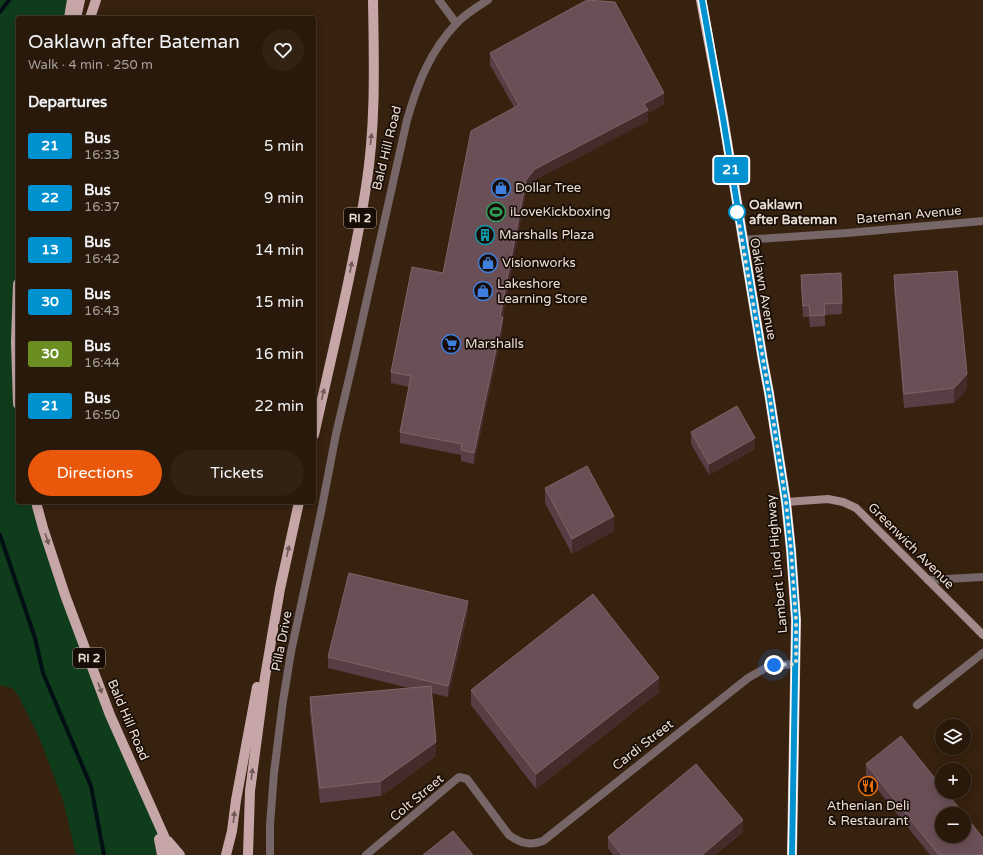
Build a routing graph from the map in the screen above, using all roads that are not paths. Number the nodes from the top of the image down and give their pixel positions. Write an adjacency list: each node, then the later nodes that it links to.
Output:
1 (72, 0): 9 (main road)
2 (80, 0): 10 (main road)
3 (96, 0): 11 (main road)
4 (367, 0): 13 (main road)
5 (373, 0): 13 (main road, RI 2)
6 (439, 0): 12 (street)
7 (488, 0): 12 (street, Bald Hill Road)
8 (702, 0): 15 (main road, Oaklawn Avenue)
9 (69, 16)
10 (76, 16)
11 (91, 16)
12 (456, 23): 18 (street, Bald Hill Road)
13 (375, 61): 17 (main road, RI 2, one-way to 13)
14 (983, 221): 15 (street, Bateman Avenue)
15 (742, 240): 16 (main road, Oaklawn Avenue)
16 (773, 416): 19 (main road, Lambert Lind Highway)
17 (316, 425)
18 (336, 434): 37 (street, Pilla Drive)
19 (786, 502): 23 (street, Greenwich Avenue); 27 (main road, Lambert Lind Highway)
20 (37, 504): 29 (main road, Bald Hill Road / RI 2, one-way to 29)
21 (299, 504): 24 (main road, one-way to 21)
22 (983, 577): 23 (street)
23 (928, 580): 25 (street, Greenwich Avenue)
24 (280, 590): 35 (main road, one-way to 24); 36 (main road, one-way to 24)
25 (983, 635)
26 (983, 653): 28 (street)
27 (796, 664): 30 (street, Cardi Street); 39 (main road, Lambert Lind Highway)
28 (917, 705)
29 (152, 810): 31 (main road, Bald Hill Road / RI 2); 32 (main road)
30 (509, 835): 38 (street, Colt Street)
31 (164, 836): 33 (main road, Bald Hill Road / RI 2); 34 (main road)
32 (162, 855)
33 (170, 855)
34 (180, 855)
35 (226, 855)
36 (248, 855)
37 (270, 855)
38 (366, 855)
39 (792, 855)

